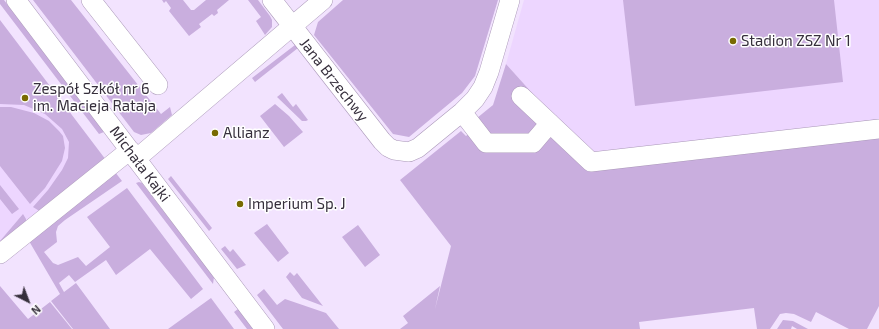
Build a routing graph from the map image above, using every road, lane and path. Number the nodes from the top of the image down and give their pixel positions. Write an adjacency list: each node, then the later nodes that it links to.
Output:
1 (16, 0): 12 (street, Michała Kajki)
2 (91, 0): 7 (street)
3 (272, 0): 6 (street, Jana Brzechwy)
4 (323, 0): 6 (street)
5 (510, 0): 9 (street)
6 (292, 26): 9 (street, Jana Brzechwy); 12 (street)
7 (158, 84)
8 (521, 96): 10 (street)
9 (462, 112): 10 (street)
10 (550, 123): 11 (street)
11 (879, 129)
12 (133, 155): 13 (street); 14 (street, Michała Kajki)
13 (0, 254)
14 (265, 329)

